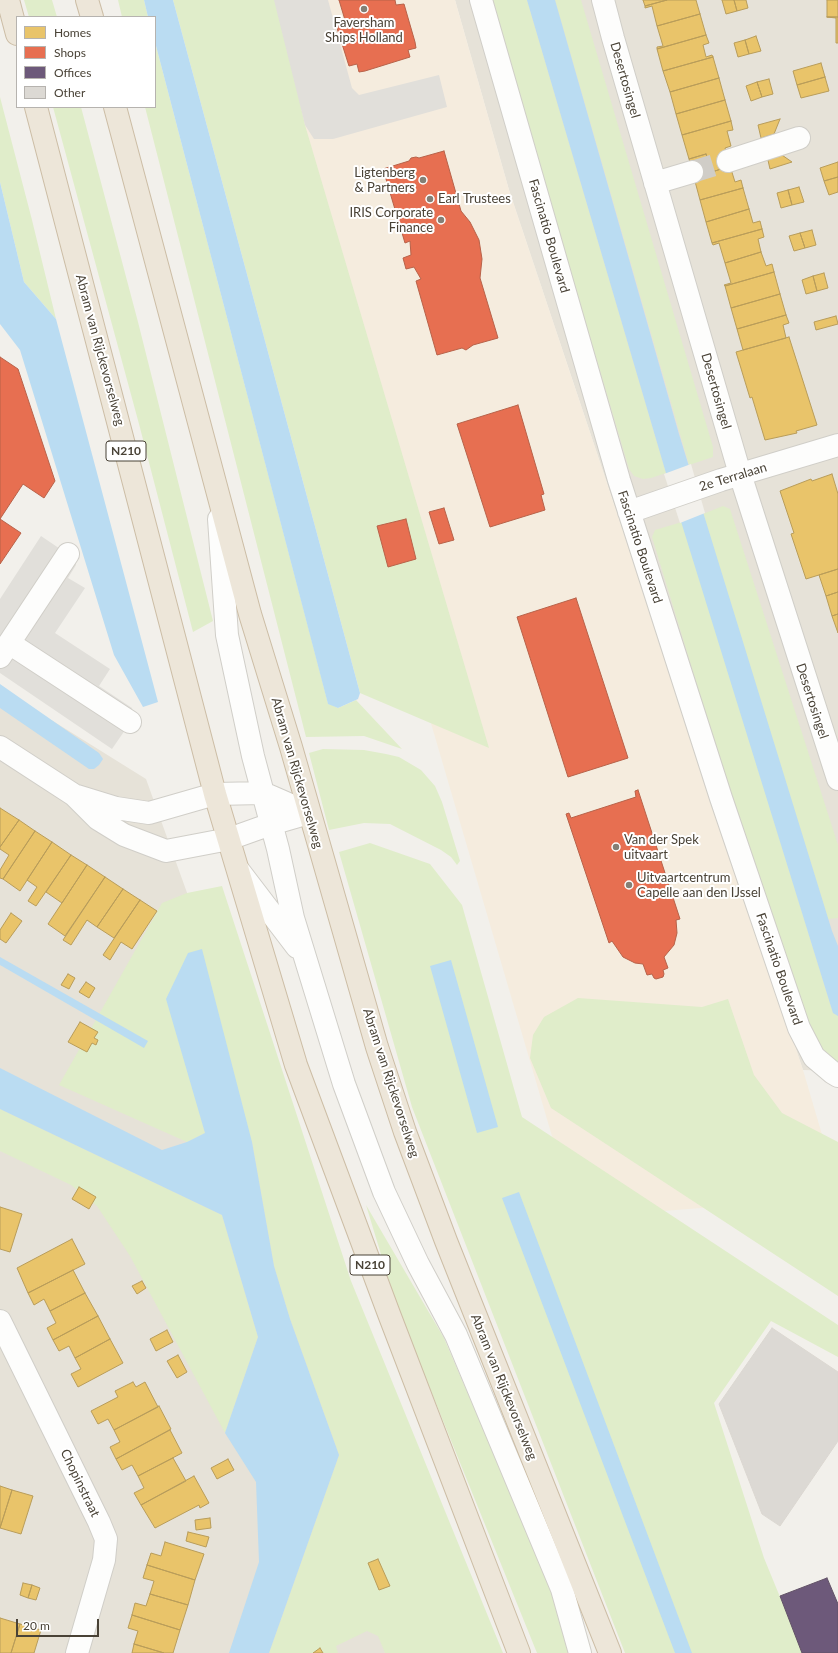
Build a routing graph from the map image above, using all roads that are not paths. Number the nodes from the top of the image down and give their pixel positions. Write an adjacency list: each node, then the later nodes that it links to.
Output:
1 (8, 0): 6 (highway)
2 (87, 0): 5 (highway)
3 (481, 0): 16 (street, Fascinatio Boulevard)
4 (603, 0): 12 (street, Desertosingel)
5 (92, 16)
6 (16, 30)
7 (36, 108): 23 (highway, Abram van Rijckevorselweg / N210)
8 (115, 108): 15 (highway, Abram van Rijckevorselweg / N210)
9 (799, 138): 10 (street)
10 (728, 161)
11 (692, 172): 12 (street)
12 (655, 183): 14 (street, Desertosingel)
13 (838, 445): 14 (street, 2e Terralaan)
14 (730, 477): 16 (street, 2e Terralaan); 21 (street, Desertosingel)
15 (218, 497): 22 (street, Abram van Rijckevorselweg / N210); 25 (highway, Abram van Rijckevorselweg / N210)
16 (629, 512): 30 (street, Fascinatio Boulevard)
17 (68, 554): 18 (street)
18 (5, 650): 19 (street)
19 (130, 722)
20 (0, 747): 24 (street)
21 (838, 780)
22 (263, 793): 23 (street); 25 (street); 26 (street, Abram van Rijckevorselweg / N210)
23 (215, 794): 24 (street); 27 (highway, Abram van Rijckevorselweg / N210)
24 (74, 795): 27 (street)
25 (309, 813): 26 (street); 35 (highway, Abram van Rijckevorselweg / N210)
26 (271, 824): 27 (street); 29 (street, Abram van Rijckevorselweg / N210)
27 (229, 839): 28 (highway, Abram van Rijckevorselweg / N210)
28 (239, 871): 29 (street, Abram van Rijckevorselweg / N210); 33 (highway, Abram van Rijckevorselweg / N210)
29 (306, 960): 34 (street, Abram van Rijckevorselweg / N210)
30 (838, 1076)
31 (0, 1321): 32 (street, Chopinstraat)
32 (77, 1653)
33 (519, 1653)
34 (580, 1653)
35 (610, 1653)

